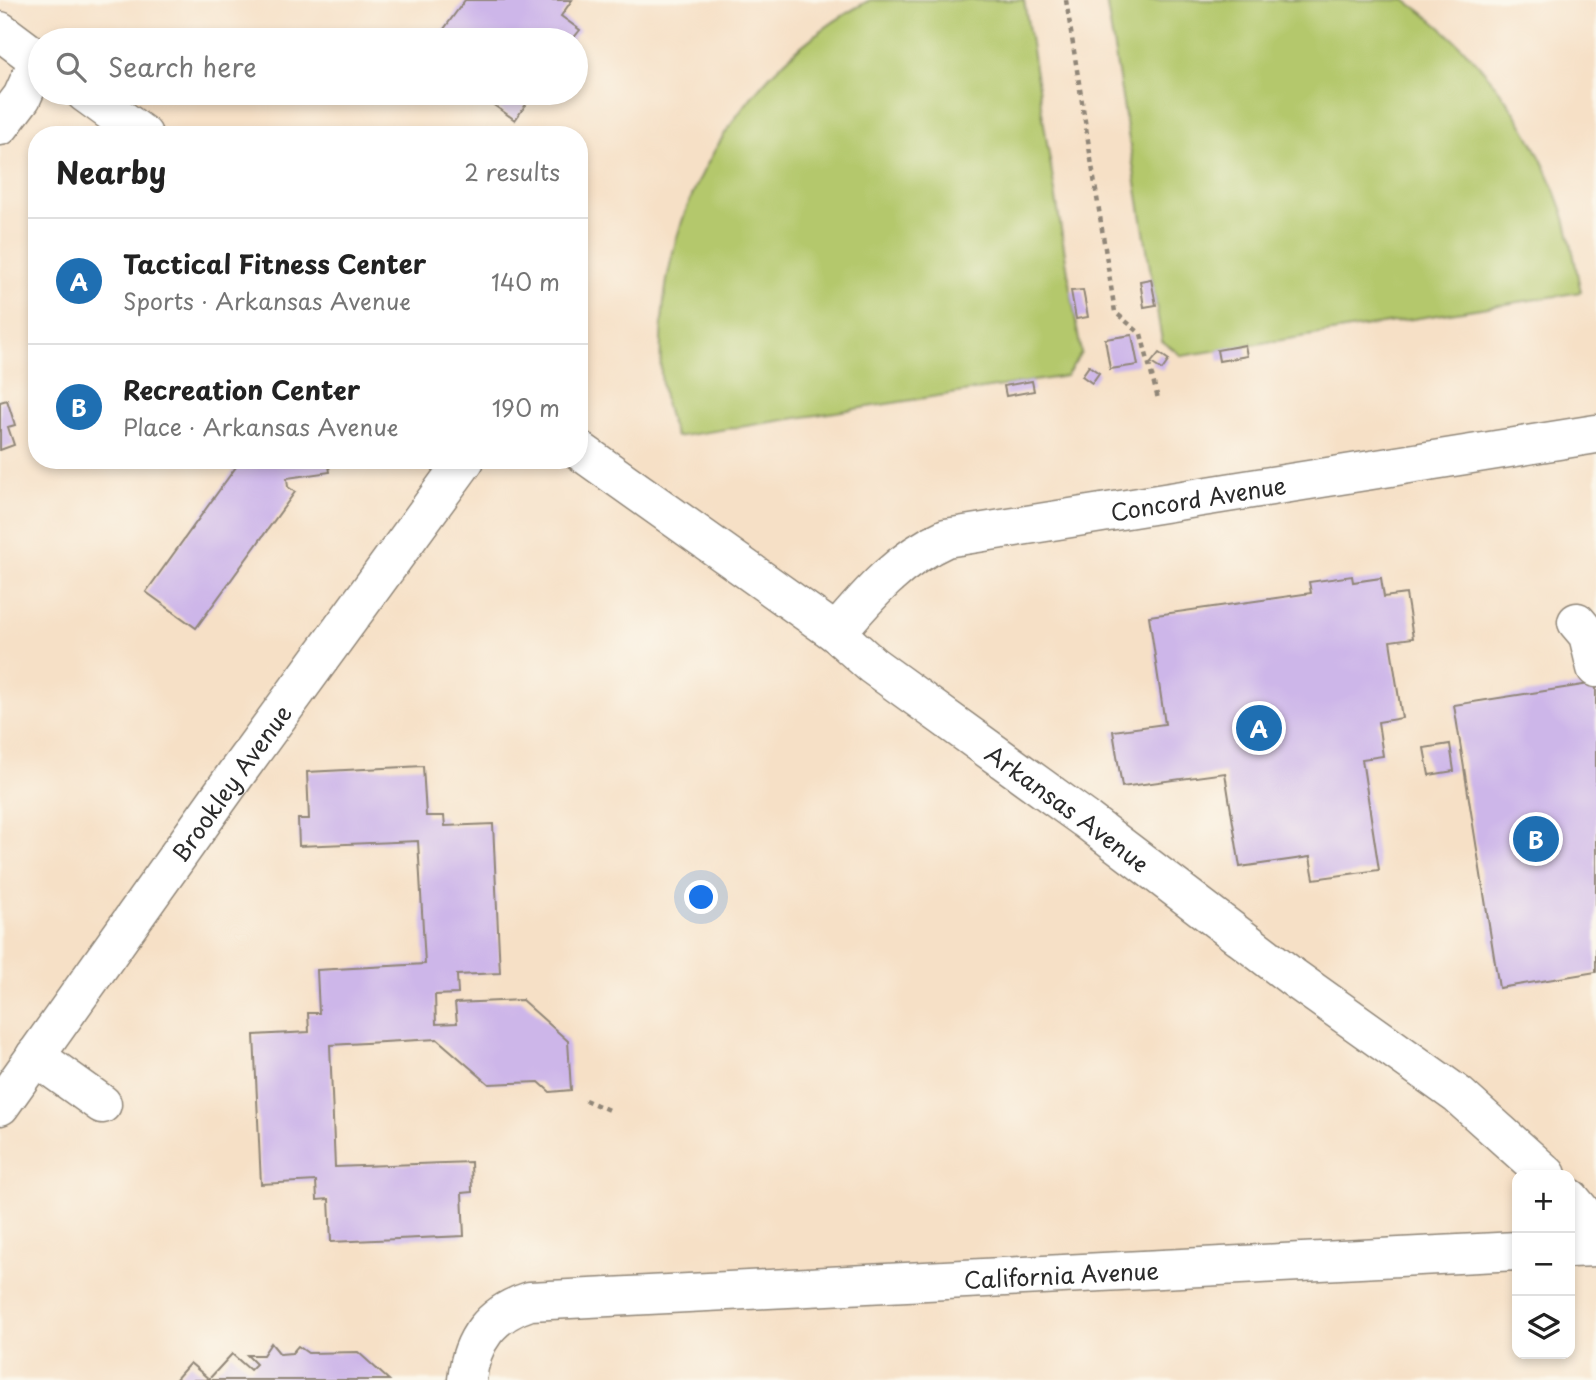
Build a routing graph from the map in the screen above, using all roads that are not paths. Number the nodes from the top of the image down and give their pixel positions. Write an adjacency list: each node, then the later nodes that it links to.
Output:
1 (0, 30): 2 (street)
2 (28, 52)
3 (28, 84): 5 (street)
4 (102, 105): 6 (street)
5 (0, 126)
6 (131, 126)
7 (1596, 434): 11 (street, Concord Avenue)
8 (588, 456): 11 (street, Arkansas Avenue)
9 (459, 469): 13 (street, Brookley Avenue)
10 (1577, 622): 12 (street)
11 (836, 633): 16 (street, Arkansas Avenue)
12 (1596, 668)
13 (35, 1056): 14 (street); 15 (street, Brookley Avenue)
14 (102, 1104)
15 (0, 1106)
16 (1541, 1170)
17 (1575, 1204): 18 (street)
18 (1596, 1228)
19 (1596, 1247): 20 (street)
20 (1575, 1248)
21 (1512, 1251): 22 (street, California Avenue)
22 (467, 1380)

